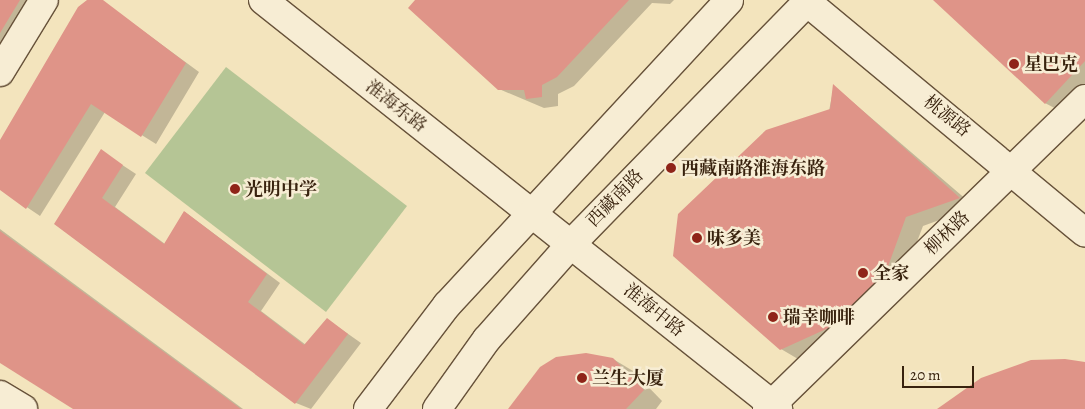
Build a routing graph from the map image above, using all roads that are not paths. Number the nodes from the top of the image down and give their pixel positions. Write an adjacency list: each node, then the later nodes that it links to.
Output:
1 (44, 0): 5 (main road)
2 (263, 0): 8 (main road, 淮海东路)
3 (729, 0): 8 (main road)
4 (808, 1): 7 (main road, 桃源路); 10 (main road, 西藏南路)
5 (0, 72)
6 (1085, 99): 7 (main road, 柳林路)
7 (1012, 168): 9 (main road, 桃源路); 12 (main road, 柳林路)
8 (530, 211): 10 (main road, 淮海中路); 14 (main road)
9 (1085, 233)
10 (571, 244): 12 (main road, 淮海中路); 15 (main road, 西藏南路)
11 (0, 395): 13 (main road)
12 (772, 407)
13 (23, 409)
14 (368, 409)
15 (437, 409)

